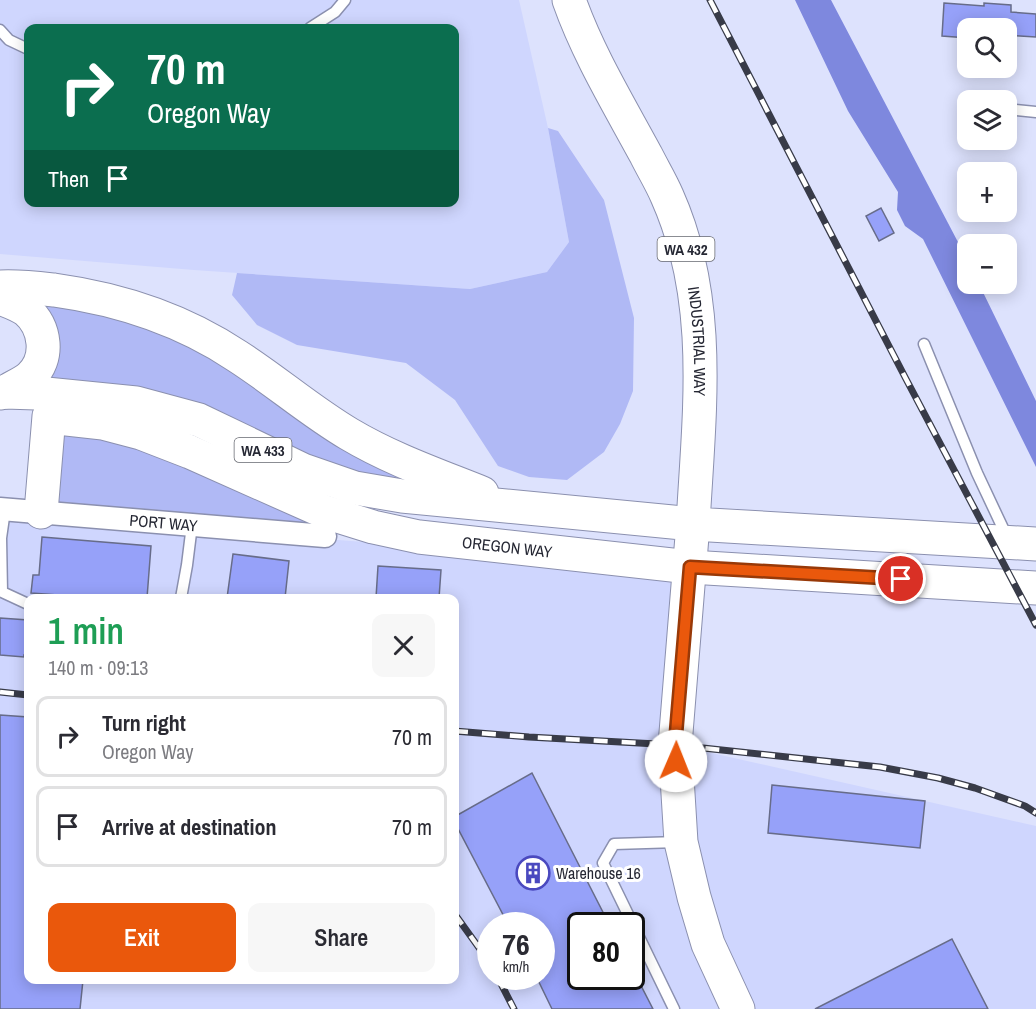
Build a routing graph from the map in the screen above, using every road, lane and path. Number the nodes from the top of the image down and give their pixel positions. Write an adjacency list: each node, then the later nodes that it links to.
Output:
1 (345, 0): 3 (lane)
2 (569, 0): 16 (main road, INDUSTRIAL WAY / WA 432)
3 (316, 24)
4 (0, 30): 5 (lane)
5 (24, 47)
6 (1017, 110): 7 (lane)
7 (1036, 112)
8 (0, 287): 13 (main road)
9 (0, 298): 11 (main road)
10 (924, 344): 19 (lane)
11 (2, 398): 12 (main road, OREGON WAY / WA 433); 13 (main road, WA 433)
12 (49, 416): 15 (main road); 20 (main road, OREGON WAY / WA 433)
13 (521, 507): 16 (main road, WA 433)
14 (3, 509): 15 (street, PORT WAY); 23 (lane)
15 (41, 512): 17 (street, PORT WAY)
16 (693, 524): 19 (main road); 20 (main road, INDUSTRIAL WAY / WA 432)
17 (192, 525): 18 (street, PORT WAY); 22 (lane)
18 (325, 536)
19 (1023, 543)
20 (690, 567): 21 (main road, OREGON WAY); 24 (main road, WA 432)
21 (1036, 588)
22 (182, 594)
23 (24, 602)
24 (681, 842): 25 (lane); 26 (main road, WA 432)
25 (675, 1009)
26 (738, 1009)

